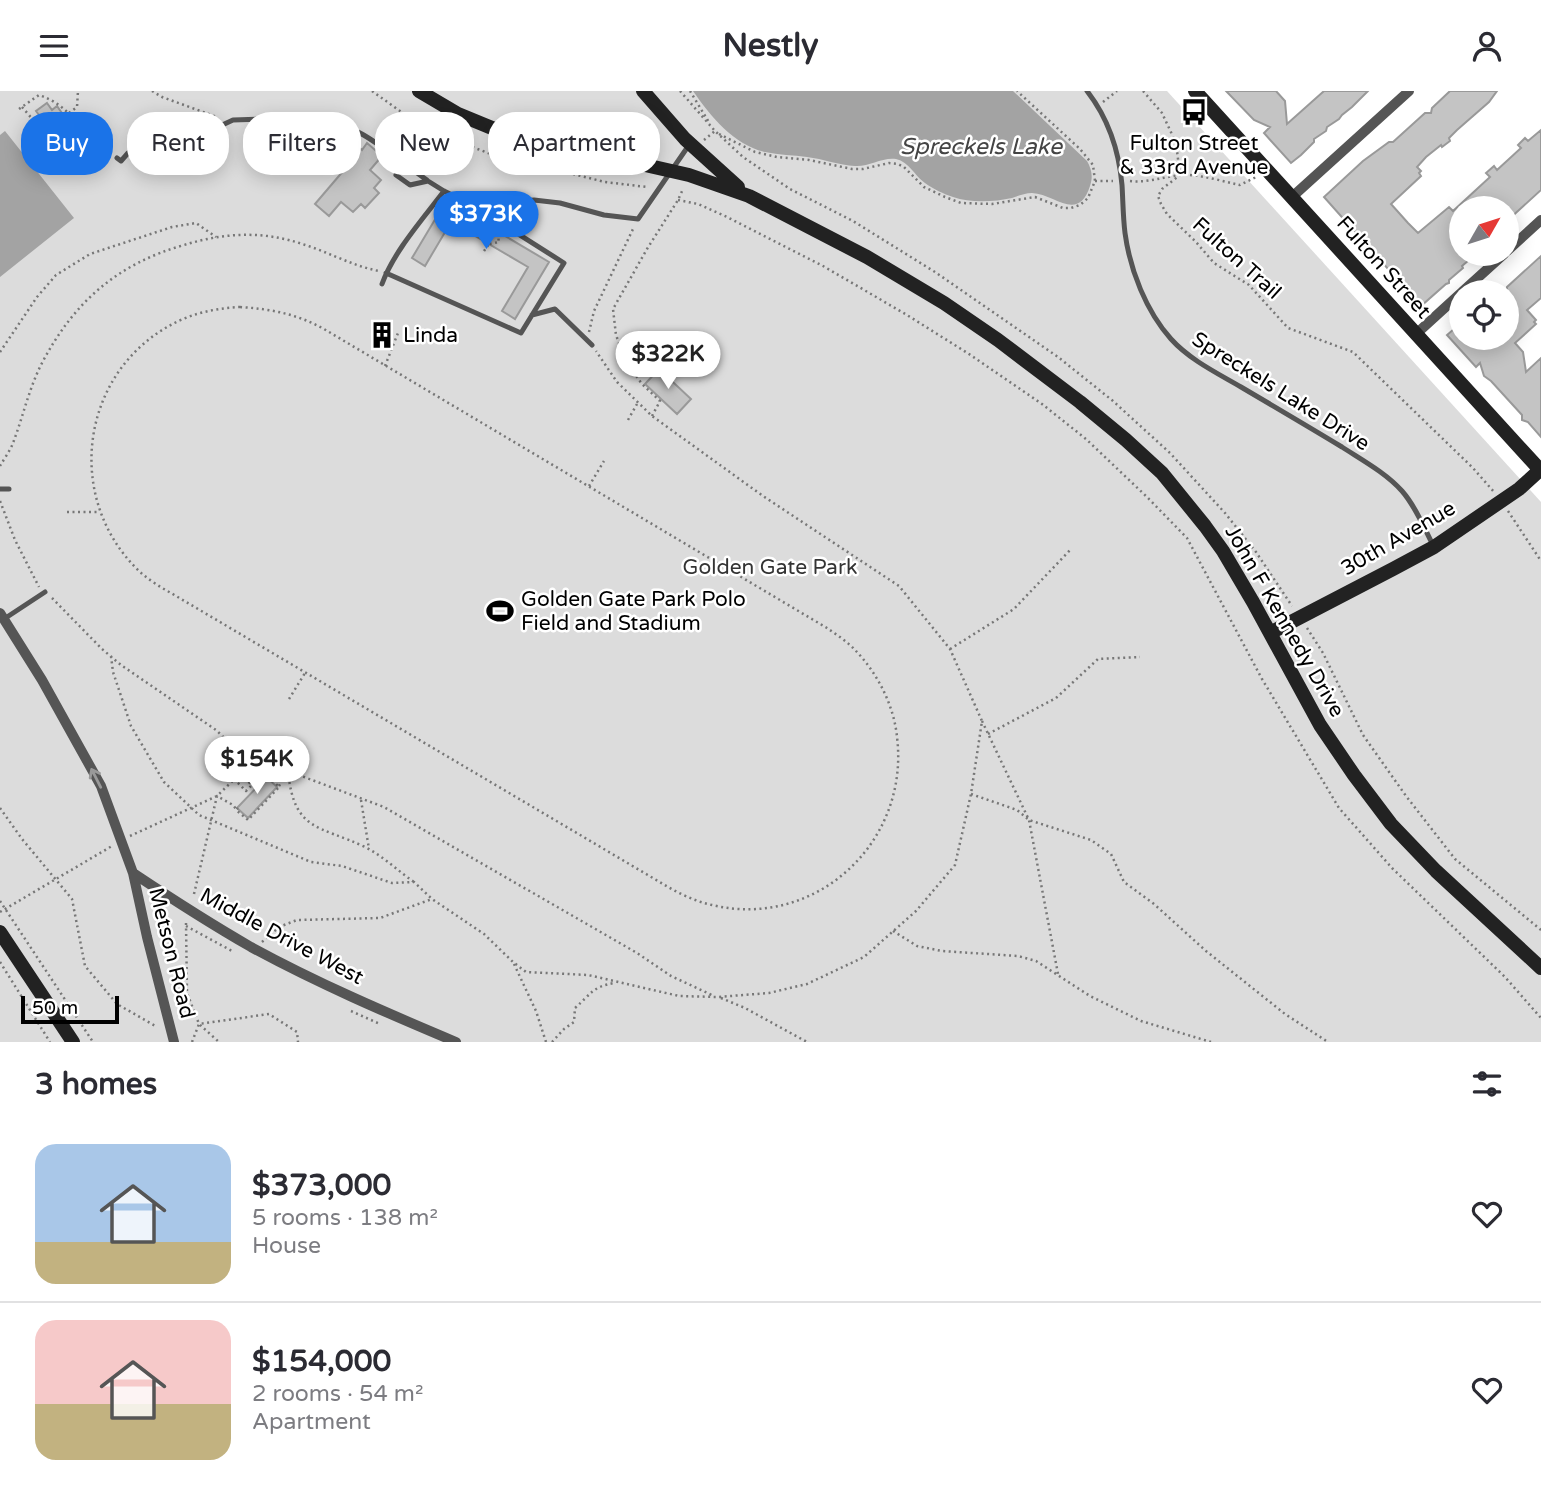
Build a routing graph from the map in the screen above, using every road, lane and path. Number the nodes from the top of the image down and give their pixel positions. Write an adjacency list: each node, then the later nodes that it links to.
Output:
1 (78, 91): 16 (path)
2 (152, 91): 17 (path)
3 (372, 91): 29 (path)
4 (419, 91): 21 (street, John F Kennedy Drive)
5 (643, 91): 19 (street, John F Kennedy Drive)
6 (690, 91): 18 (path)
7 (1017, 91): 27 (path)
8 (1087, 91): 13 (lane, Spreckels Lake Drive)
9 (1117, 91): 13 (path)
10 (1143, 91): 24 (path)
11 (1195, 91): 22 (street, Fulton Street)
12 (1409, 91): 32 (street)
13 (1098, 106): 25 (lane, Spreckels Lake Drive)
14 (24, 112): 15 (path)
15 (68, 112)
16 (70, 112)
17 (233, 120): 20 (lane); 26 (lane)
18 (715, 131): 19 (path); 27 (path)
19 (697, 142): 21 (lane); 31 (street, John F Kennedy Drive)
20 (117, 158)
21 (672, 171): 31 (street, John F Kennedy Drive); 35 (lane)
22 (1268, 171): 24 (path); 32 (street, Fulton Street)
23 (396, 175): 26 (lane)
24 (1180, 176): 25 (path); 62 (path, Fulton Trail)
25 (1121, 180): 27 (path); 65 (lane, Spreckels Lake Drive)
26 (428, 181): 30 (lane)
27 (1095, 181)
28 (684, 185): 33 (path)
29 (647, 187)
30 (444, 191): 34 (lane); 42 (lane)
31 (749, 196): 71 (street, John F Kennedy Drive)
32 (1292, 197): 48 (street, Fulton Street)
33 (678, 200): 53 (path); 115 (path)
34 (470, 204): 35 (lane); 46 (lane)
35 (638, 219): 49 (path)
36 (1541, 220): 38 (street)
37 (215, 237): 42 (path); 50 (path); 56 (path)
38 (1519, 240)
39 (489, 244): 40 (path)
40 (484, 251)
41 (1490, 266): 43 (street)
42 (386, 273): 44 (lane); 46 (lane)
43 (1474, 280)
44 (382, 284)
45 (1449, 303): 48 (street)
46 (532, 315): 49 (lane)
47 (398, 333): 51 (path)
48 (1416, 334): 57 (street, Fulton Street)
49 (592, 345): 52 (path)
50 (0, 352)
51 (385, 366): 58 (path); 64 (path)
52 (638, 403): 53 (path); 54 (path)
53 (652, 416): 72 (path)
54 (628, 419)
55 (604, 461): 58 (path)
56 (0, 466)
57 (1541, 470): 62 (street, 30th Avenue)
58 (589, 486): 75 (path)
59 (0, 489): 60 (lane)
60 (9, 489)
61 (0, 501): 68 (path)
62 (1501, 501): 65 (street, 30th Avenue); 67 (path, Fulton Trail)
63 (67, 512): 64 (path)
64 (100, 512): 75 (path)
65 (1434, 547): 71 (street, 30th Avenue)
66 (1070, 549): 72 (path)
67 (1541, 561)
68 (46, 591): 69 (lane); 73 (path)
69 (2, 616): 96 (street, one-way to 69)
70 (1303, 622): 104 (path)
71 (1270, 633): 111 (street, John F Kennedy Drive)
72 (950, 649): 77 (path)
73 (111, 656): 80 (path); 90 (path)
74 (1140, 657): 78 (path)
75 (305, 673): 76 (path)
76 (289, 699)
77 (982, 721): 78 (path); 86 (path)
78 (988, 734): 92 (path)
79 (268, 736): 80 (path)
80 (251, 763): 81 (path); 83 (path)
81 (262, 765): 82 (path); 84 (path)
82 (288, 771): 85 (path); 88 (path); 95 (path)
83 (234, 779): 84 (path); 87 (path)
84 (250, 783): 85 (path)
85 (279, 787): 87 (path)
86 (971, 794): 92 (path); 106 (path)
87 (217, 796): 90 (path); 91 (path)
88 (361, 799): 95 (path); 114 (path)
89 (0, 808): 97 (path)
90 (193, 809): 91 (path); 93 (path)
91 (211, 820): 98 (path); 99 (path)
92 (1029, 820): 112 (path); 129 (path)
93 (145, 829)
94 (114, 845): 97 (path)
95 (369, 849): 98 (path)
96 (133, 873): 108 (street, Middle Drive West); 117 (street, Metson Road)
97 (55, 880): 102 (path); 117 (path)
98 (414, 882): 100 (path)
99 (194, 894)
100 (432, 899): 108 (path); 110 (path)
101 (0, 901): 102 (path)
102 (5, 909): 103 (path); 120 (path)
103 (0, 912)
104 (1541, 930)
105 (193, 931): 116 (path)
106 (893, 931): 112 (path); 114 (path)
107 (0, 932): 119 (street)
108 (254, 948): 124 (street, Middle Drive West)
109 (0, 962): 118 (path)
110 (513, 962): 113 (path); 125 (path)
111 (1541, 968)
112 (1058, 975): 128 (path)
113 (618, 982): 114 (path); 126 (path)
114 (718, 997): 127 (path)
115 (1541, 1018)
116 (199, 1024): 121 (path); 122 (path); 123 (path)
117 (173, 1039)
118 (50, 1042)
119 (73, 1042)
120 (93, 1042)
121 (192, 1042)
122 (219, 1042)
123 (299, 1042)
124 (456, 1042)
125 (546, 1042)
126 (552, 1042)
127 (807, 1042)
128 (1211, 1042)
129 (1328, 1042)

